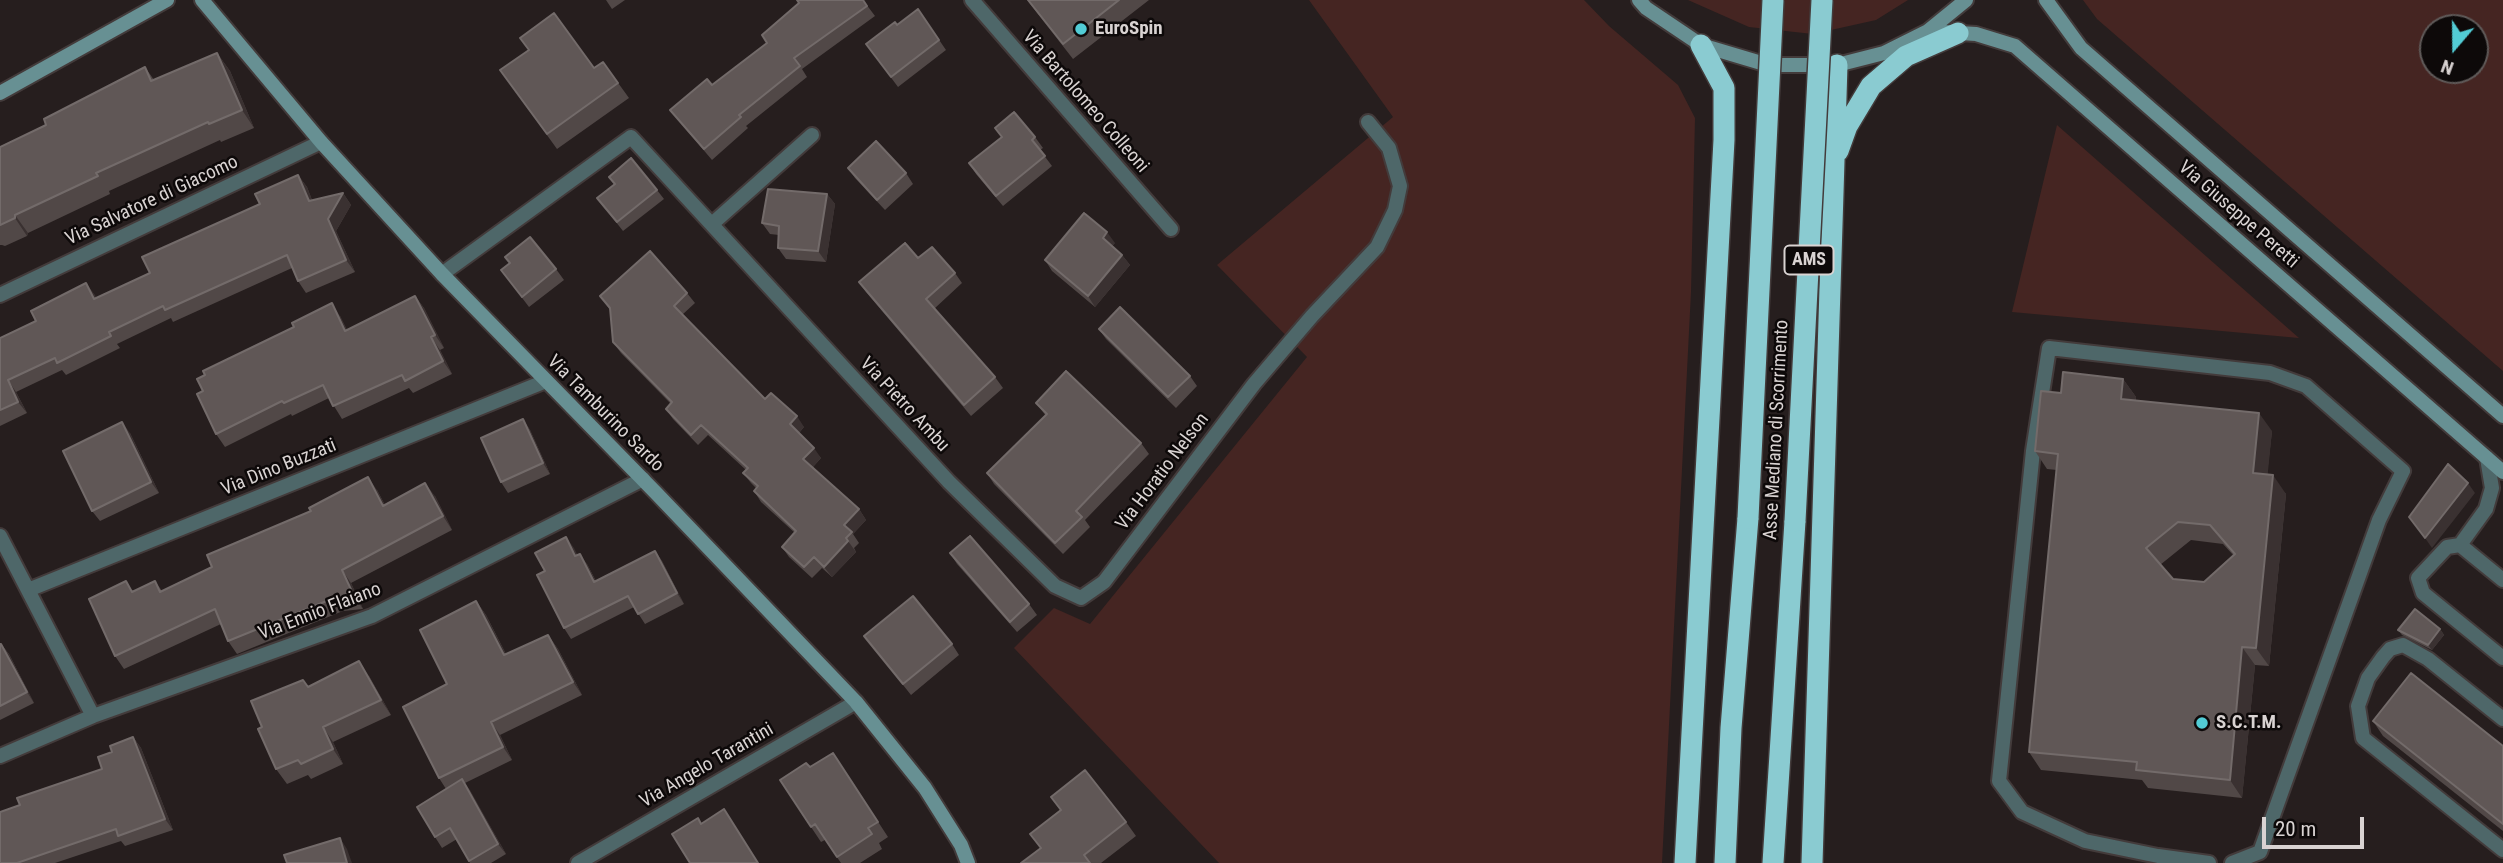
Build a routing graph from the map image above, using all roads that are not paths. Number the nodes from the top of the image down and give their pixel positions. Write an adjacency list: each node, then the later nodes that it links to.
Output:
1 (167, 0): 13 (street)
2 (202, 0): 16 (street, Via Tamburino Sardo)
3 (972, 0): 19 (street, Via Bartolomeo Colleoni)
4 (1639, 0): 11 (street)
5 (1773, 0): 41 (highway, Asse Mediano di Scorrimento / AMS, bridge)
6 (1822, 0): 42 (highway, Asse Mediano di Scorrimento / AMS, bridge)
7 (1966, 0): 9 (street)
8 (2046, 0): 23 (street, Via Giuseppe Peretti)
9 (1928, 31): 10 (street, Via Giuseppe Peretti); 12 (street)
10 (1958, 33): 17 (highway); 24 (street, Via Giuseppe Peretti)
11 (1702, 45): 12 (street); 40 (highway)
12 (1837, 65): 17 (highway)
13 (0, 93)
14 (1368, 122): 31 (street, Via Horatio Nelson)
15 (812, 135): 18 (street)
16 (321, 142): 20 (street, Via Tamburino Sardo); 21 (street, Via Salvatore di Giacomo)
17 (1832, 166): 43 (highway)
18 (712, 224): 20 (street, Via Pietro Ambu); 31 (street, Via Pietro Ambu)
19 (1171, 229)
20 (442, 274): 22 (street, Via Tamburino Sardo)
21 (0, 295)
22 (546, 381): 26 (street, Via Tamburino Sardo); 30 (street, Via Dino Buzzati)
23 (2503, 416)
24 (2487, 458): 25 (street, Via Giuseppe Peretti); 28 (street)
25 (2503, 472)
26 (643, 479): 33 (street, Via Tamburino Sardo); 34 (street, Via Ennio Flaiano)
27 (0, 536): 30 (street)
28 (2460, 545): 29 (street); 32 (street)
29 (2503, 580)
30 (28, 590): 34 (street)
31 (1080, 598)
32 (2503, 658)
33 (856, 702): 38 (street, Via Angelo Tarantini); 39 (street, Via Tamburino Sardo)
34 (93, 716): 36 (street, Via Ennio Flaiano)
35 (2503, 719): 37 (street)
36 (0, 756)
37 (2503, 850)
38 (578, 863)
39 (968, 863)
40 (1685, 863)
41 (1725, 863)
42 (1773, 863)
43 (1811, 863)
44 (2209, 863): 45 (street)
45 (2232, 863)

